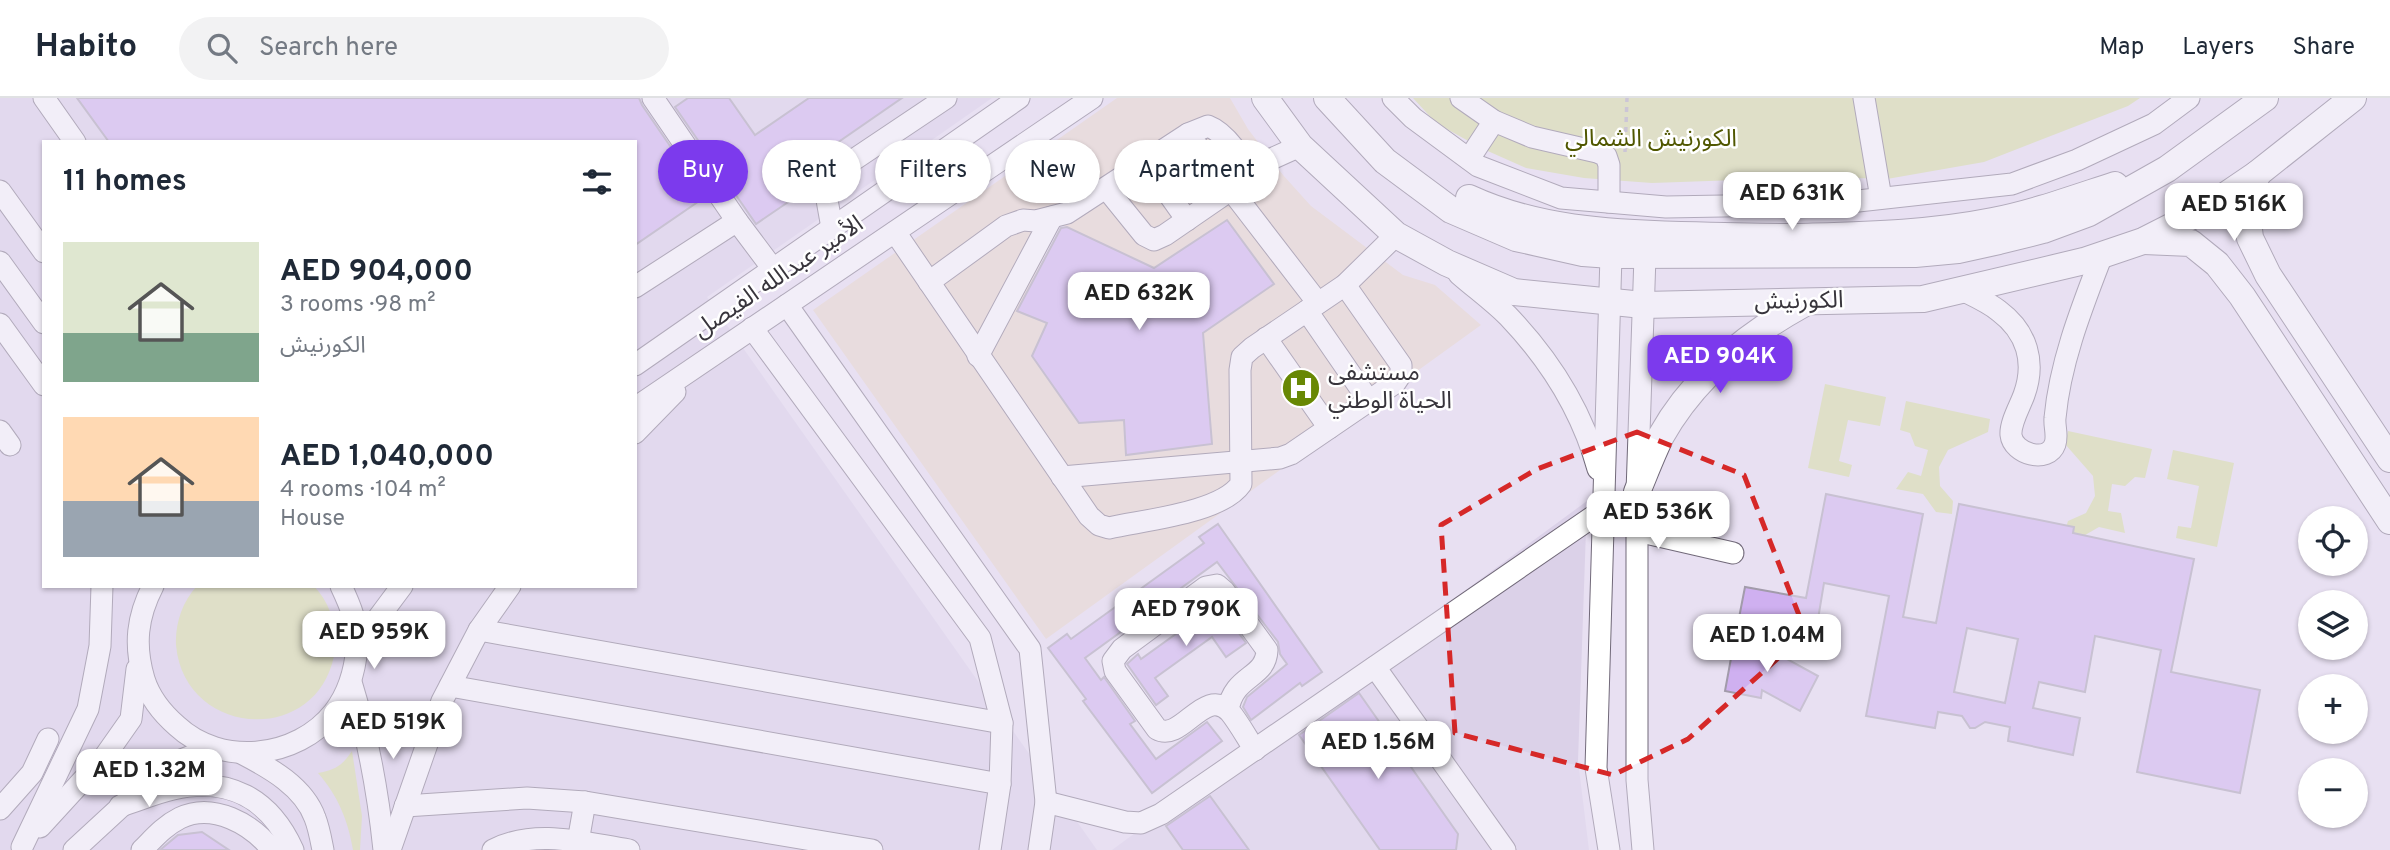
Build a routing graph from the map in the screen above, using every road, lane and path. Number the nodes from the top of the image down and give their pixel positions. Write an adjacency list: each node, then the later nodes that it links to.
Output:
1 (44, 98): 16 (street)
2 (653, 98): 35 (street)
3 (946, 98): 36 (street)
4 (1019, 98): 36 (street, الأمير عبدالله الفيصل)
5 (1092, 98): 37 (street, الأمير عبدالله الفيصل)
6 (1265, 98): 20 (main road, الكورنيش)
7 (1393, 98): 22 (street)
8 (1461, 98): 14 (street)
9 (1864, 98): 28 (street)
10 (2189, 98): 28 (street)
11 (2265, 98): 23 (main road, الكورنيش)
12 (2353, 98): 24 (main road, الكورنيش)
13 (1336, 107): 23 (main road); 42 (main road, الكورنيش)
14 (1494, 121): 22 (street); 29 (street)
15 (1188, 134): 17 (street); 18 (street); 19 (street)
16 (74, 140)
17 (1179, 140)
18 (1193, 140)
19 (1228, 140)
20 (1300, 146): 21 (street); 38 (main road, الكورنيش)
21 (1279, 156)
22 (1469, 159): 29 (street)
23 (2167, 169): 43 (main road, الكورنيش)
24 (2257, 174): 39 (main road, الكورنيش); 47 (main road)
25 (1114, 183): 26 (street)
26 (1106, 188): 33 (street); 34 (street)
27 (0, 191): 40 (street)
28 (1881, 198): 29 (street)
29 (1609, 202)
30 (1175, 203): 34 (street)
31 (1212, 203): 34 (street)
32 (1241, 203): 59 (street)
33 (1052, 217): 48 (street); 64 (street)
34 (1187, 220)
35 (737, 221): 46 (street); 51 (street)
36 (832, 228): 46 (street, الأمير عبدالله الفيصل)
37 (895, 232): 48 (street); 57 (street, الأمير عبدالله الفيصل)
38 (1396, 235): 45 (main road, الكورنيش); 50 (street)
39 (2143, 241): 41 (main road, الكورنيش); 52 (main road)
40 (42, 249)
41 (2102, 254): 53 (main road, الكورنيش); 68 (street)
42 (1611, 255): 43 (main road, الكورنيش); 56 (street)
43 (1645, 256): 58 (street)
44 (0, 262): 49 (street)
45 (1447, 263): 56 (main road, الكورنيش); 78 (street)
46 (773, 269): 66 (street, الأمير عبدالله الفيصل)
47 (2268, 275): 52 (main road); 74 (main road)
48 (929, 282): 64 (street)
49 (15, 283): 54 (street); 60 (street)
50 (1345, 285): 59 (street); 70 (street)
51 (637, 286)
52 (2234, 286): 79 (main road)
53 (1962, 290): 55 (main road, الكورنيش); 67 (street)
54 (42, 296)
55 (1807, 302): 58 (main road, الكورنيش); 77 (main road)
56 (1610, 303): 58 (main road, الكورنيش); 78 (street)
57 (787, 305): 61 (street, الأمير عبدالله الفيصل); 101 (street)
58 (1643, 305): 77 (street)
59 (1312, 307): 63 (street); 70 (street)
60 (42, 320)
61 (752, 328): 65 (street, الأمير عبدالله الفيصل); 94 (street)
62 (2, 329): 69 (street)
63 (1266, 338): 72 (street); 75 (street)
64 (978, 356): 76 (street)
65 (706, 360): 71 (street, الأمير عبدالله الفيصل); 73 (street)
66 (637, 364)
67 (2030, 367): 68 (street); 68 (street)
68 (2063, 374)
69 (42, 382)
70 (1368, 401): 72 (street)
71 (637, 407)
72 (1329, 428): 75 (street)
73 (637, 431)
74 (2390, 459)
75 (1241, 462): 76 (street); 76 (street)
76 (1062, 477)
77 (1637, 492): 80 (street)
78 (1604, 498): 90 (street); 121 (street)
79 (2390, 521)
80 (1637, 531): 81 (street); 122 (street)
81 (1733, 553)
82 (102, 588): 107 (street)
83 (342, 588): 88 (street)
84 (400, 588): 88 (street)
85 (509, 588): 87 (street)
86 (142, 596): 89 (street)
87 (479, 630): 92 (street); 94 (street)
88 (358, 645): 91 (street)
89 (139, 660): 96 (street); 107 (street)
90 (1375, 667): 97 (street); 120 (street)
91 (351, 682): 98 (street); 113 (street)
92 (450, 686): 99 (street); 103 (street)
93 (1228, 710): 93 (street); 97 (street)
94 (1002, 723): 99 (street)
95 (48, 739): 104 (street)
96 (212, 748): 98 (street); 102 (street)
97 (1255, 750): 101 (street)
98 (243, 754): 112 (street)
99 (1000, 784): 118 (street)
100 (585, 802): 103 (street); 105 (street); 106 (street)
101 (1046, 802): 119 (street)
102 (120, 806): 108 (street); 111 (street)
103 (405, 806): 114 (street)
104 (0, 809)
105 (759, 841): 117 (street)
106 (578, 842): 115 (street); 116 (street)
107 (21, 848)
108 (74, 850)
109 (142, 850): 110 (street)
110 (272, 850)
111 (293, 850)
112 (323, 850)
113 (384, 850)
114 (390, 850)
115 (493, 850)
116 (629, 850)
117 (872, 850)
118 (990, 850)
119 (1038, 850)
120 (1505, 850)
121 (1609, 850)
122 (1643, 850)

